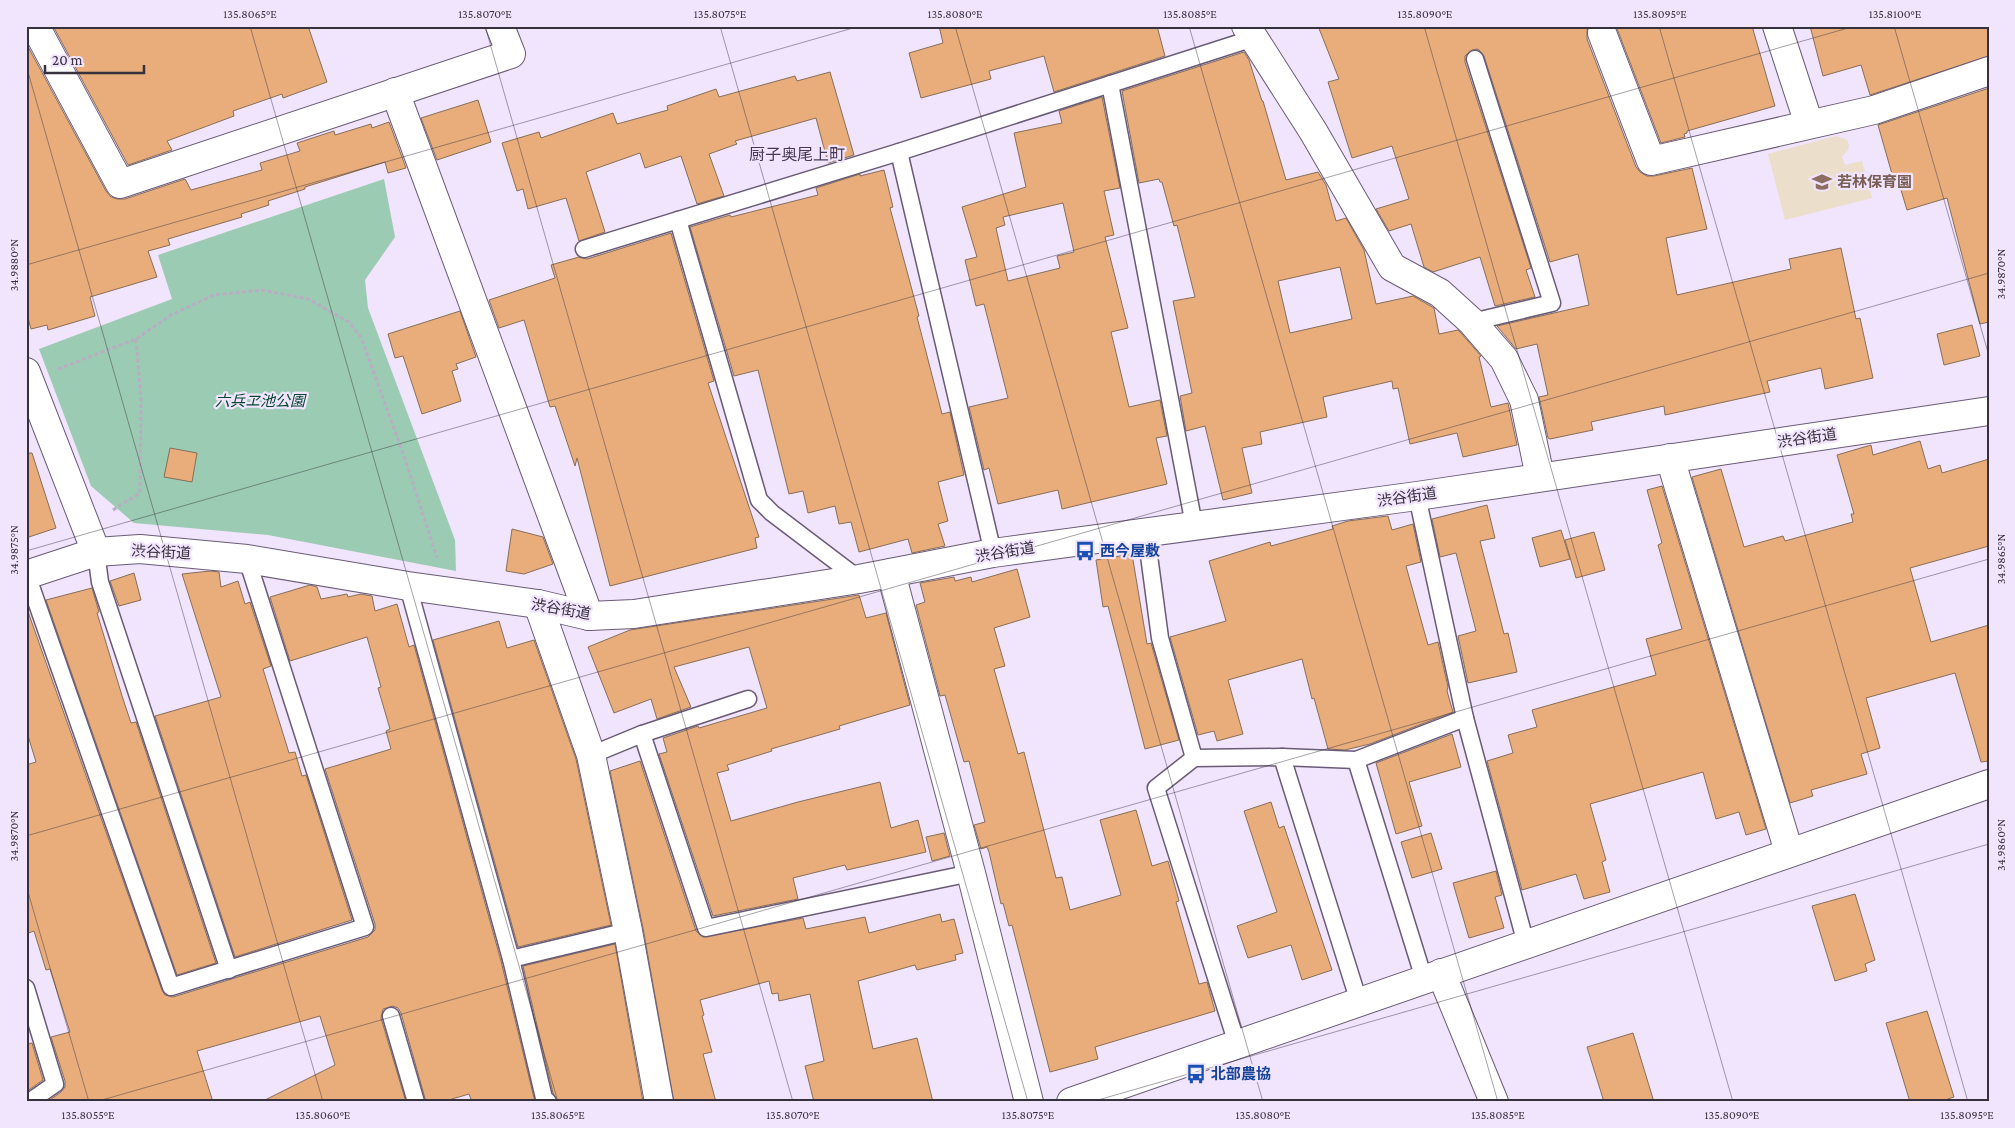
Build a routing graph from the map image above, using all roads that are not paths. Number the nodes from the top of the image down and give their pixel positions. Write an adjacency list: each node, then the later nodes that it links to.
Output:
1 (35, 26): 9 (street)
2 (500, 26): 9 (street)
3 (1777, 26): 10 (street)
4 (1250, 32): 8 (lane); 14 (street)
5 (1602, 33): 10 (street)
6 (1475, 59): 14 (lane)
7 (1989, 71): 10 (street)
8 (1110, 84): 11 (lane); 20 (lane)
9 (395, 92): 30 (street)
10 (1809, 124)
11 (900, 152): 12 (lane); 23 (lane)
12 (678, 220): 13 (lane); 27 (lane)
13 (584, 248)
14 (1472, 322): 18 (street)
15 (26, 372): 22 (street)
16 (1989, 411): 17 (street, 渋谷街道)
17 (1670, 458): 18 (street, 渋谷街道); 39 (street)
18 (1540, 477): 19 (street, 渋谷街道)
19 (1417, 496): 20 (street, 渋谷街道); 32 (lane)
20 (1194, 525): 21 (street, 渋谷街道)
21 (1146, 533): 23 (street, 渋谷街道); 36 (lane)
22 (96, 552): 24 (street, 渋谷街道); 26 (street, 渋谷街道); 44 (lane)
23 (993, 553): 25 (street, 渋谷街道)
24 (247, 559): 28 (street, 渋谷街道); 44 (lane)
25 (891, 573): 27 (street, 渋谷街道); 40 (street)
26 (26, 575): 44 (lane)
27 (859, 579): 30 (street, 渋谷街道)
28 (408, 586): 29 (street, 渋谷街道); 43 (lane)
29 (538, 604): 30 (street, 渋谷街道); 34 (street)
30 (590, 616)
31 (748, 699): 33 (lane)
32 (1465, 718): 37 (lane); 42 (lane)
33 (642, 734): 34 (lane); 40 (lane)
34 (591, 755): 41 (street)
35 (1282, 757): 36 (lane); 37 (lane); 47 (lane)
36 (1194, 758): 49 (lane)
37 (1356, 760): 45 (lane)
38 (1989, 784): 39 (street)
39 (1790, 852): 42 (street)
40 (971, 873): 54 (street)
41 (628, 931): 43 (lane); 53 (street)
42 (1526, 944): 45 (street)
43 (511, 959): 50 (lane)
44 (229, 970)
45 (1433, 976): 47 (street); 56 (street)
46 (26, 988): 51 (lane)
47 (1359, 1002): 49 (street)
48 (392, 1016): 52 (lane)
49 (1237, 1044): 55 (street)
50 (541, 1100)
51 (29, 1102)
52 (416, 1102)
53 (659, 1102)
54 (1029, 1102)
55 (1071, 1102)
56 (1494, 1102)

